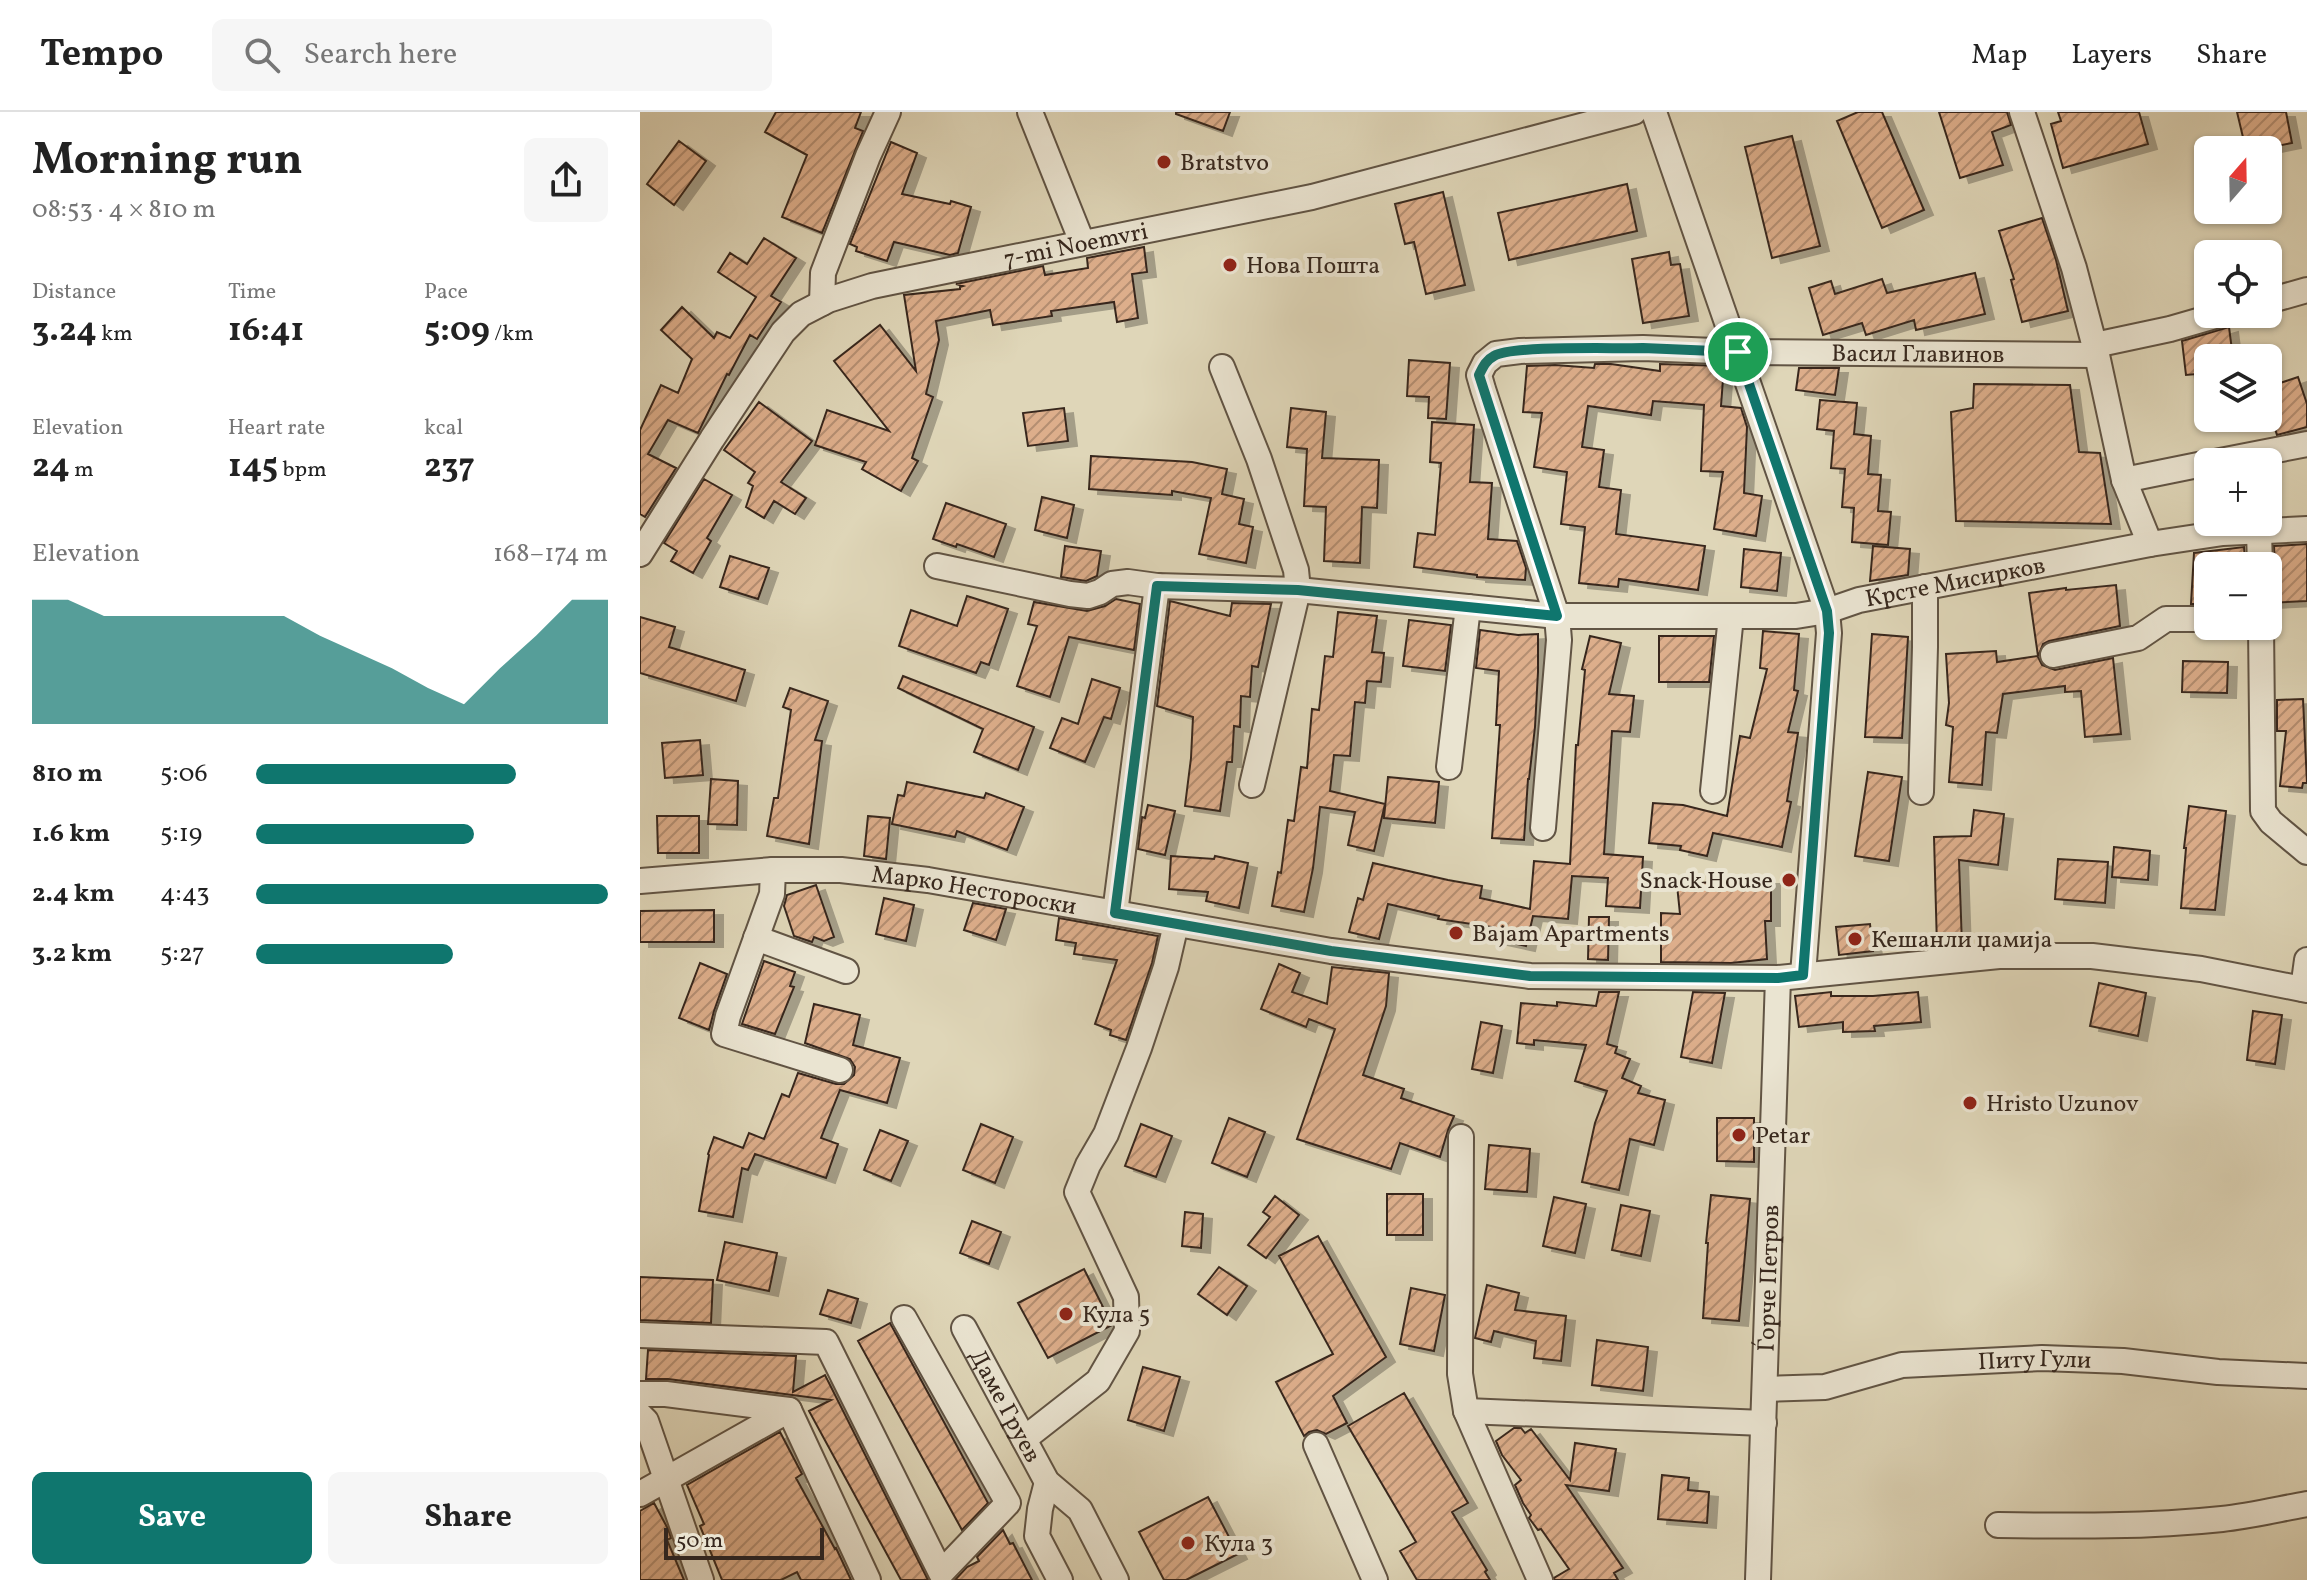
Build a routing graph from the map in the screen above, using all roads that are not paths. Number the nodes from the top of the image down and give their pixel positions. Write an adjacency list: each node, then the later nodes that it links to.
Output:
1 (888, 112): 9 (street)
2 (1030, 112): 6 (street)
3 (1634, 112): 6 (street, 7-mi Noemvri)
4 (1654, 112): 12 (street)
5 (2022, 112): 11 (street)
6 (1082, 242): 9 (street, 7-mi Noemvri)
7 (2307, 290): 8 (street)
8 (2282, 297)
9 (822, 303): 22 (street, 7-mi Noemvri)
10 (2194, 322): 11 (street, Васил Главинов)
11 (2096, 350): 12 (street, Васил Главинов); 17 (street)
12 (1738, 352): 28 (street); 29 (street, Васил Главинов)
13 (1222, 367): 26 (street)
14 (2307, 444): 15 (street)
15 (2282, 449)
16 (2194, 466): 17 (street)
17 (2124, 480): 21 (street)
18 (2307, 529): 19 (street, Крсте Мисирков)
19 (2282, 531)
20 (2203, 536): 21 (street, Крсте Мисирков)
21 (2150, 544): 25 (street, Крсте Мисирков)
22 (640, 554)
23 (937, 566): 24 (street, Крсте Мисирков)
24 (1157, 586): 26 (street, Крсте Мисирков); 42 (street)
25 (1925, 587): 28 (street, Крсте Мисирков); 37 (street)
26 (1298, 590): 27 (street, Крсте Мисирков); 35 (street)
27 (1468, 607): 29 (street, Крсте Мисирков); 34 (street)
28 (1827, 611): 30 (street, Крсте Мисирков); 47 (street)
29 (1557, 616): 30 (street, Крсте Мисирков); 38 (street)
30 (1731, 616): 36 (street)
31 (2194, 619): 33 (street)
32 (2261, 640): 39 (street)
33 (2053, 655)
34 (1449, 767)
35 (1252, 785)
36 (1713, 791)
37 (1921, 792)
38 (1543, 828)
39 (2307, 852)
40 (773, 870): 41 (street, Марко Нестороски); 42 (street, Марко Нестороски); 44 (street)
41 (640, 881)
42 (1115, 913): 43 (street, Марко Нестороски)
43 (1176, 924): 47 (street, Марко Нестороски); 62 (street)
44 (756, 938): 46 (street); 49 (street)
45 (2307, 960): 48 (street)
46 (846, 971)
47 (1791, 976): 48 (street, Марко Нестороски); 55 (street, Ѓорче Петров)
48 (2305, 989)
49 (840, 1070)
50 (1461, 1137): 59 (street)
51 (904, 1318): 53 (street)
52 (964, 1328): 62 (street, Даме Груев)
53 (640, 1335)
54 (2307, 1376): 55 (street, Питу Гули)
55 (1766, 1389): 61 (street, Ѓорче Петров)
56 (640, 1394): 57 (street)
57 (666, 1394): 58 (street); 60 (street)
58 (789, 1410): 64 (street); 70 (street)
59 (1466, 1411): 61 (street); 74 (street)
60 (643, 1418): 64 (street)
61 (1764, 1423): 75 (street, Ѓорче Петров)
62 (1024, 1439): 65 (street, Даме Груев)
63 (1316, 1445): 73 (street)
64 (667, 1479): 66 (street); 69 (street)
65 (1047, 1482): 71 (street, Даме Груев); 72 (street, Даме Груев)
66 (640, 1494)
67 (2307, 1504): 68 (street)
68 (1998, 1525)
69 (701, 1580)
70 (868, 1580)
71 (1060, 1580)
72 (1116, 1580)
73 (1375, 1580)
74 (1540, 1580)
75 (1758, 1580)

